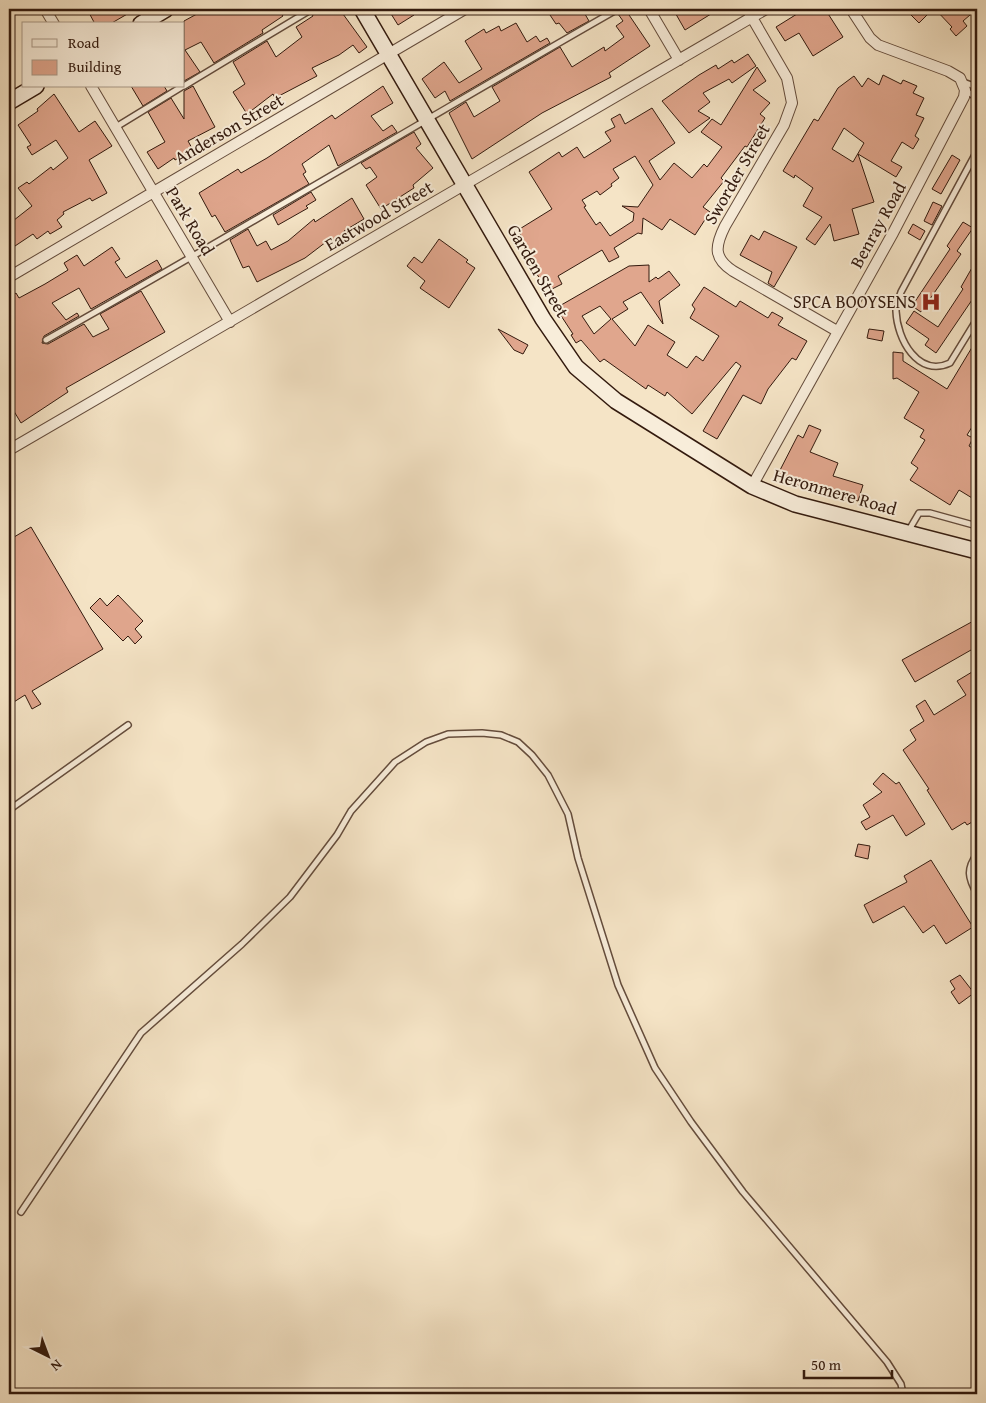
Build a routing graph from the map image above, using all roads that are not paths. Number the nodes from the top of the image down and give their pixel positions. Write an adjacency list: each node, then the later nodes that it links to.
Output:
1 (45, 9): 11 (street)
2 (166, 9): 12 (street)
3 (312, 9): 15 (lane)
4 (362, 9): 13 (street, Garden Street)
5 (465, 9): 13 (street, Anderson Street)
6 (618, 9): 23 (lane)
7 (649, 9): 14 (street)
8 (766, 9): 10 (street, Eastwood Street)
9 (851, 9): 16 (street)
10 (750, 13): 14 (street, Eastwood Street); 32 (street, Sworder Street)
11 (53, 22)
12 (144, 22)
13 (388, 53): 23 (street, Garden Street); 27 (street, Anderson Street)
14 (679, 60): 26 (street, Eastwood Street)
15 (185, 85)
16 (964, 86): 17 (lane); 21 (lane); 32 (street, Benray Road)
17 (977, 86)
18 (33, 88): 22 (street)
19 (92, 88): 24 (street, Park Road)
20 (181, 88): 24 (lane)
21 (977, 98)
22 (9, 102)
23 (426, 119): 26 (street, Garden Street); 28 (lane)
24 (116, 127): 27 (street, Park Road)
25 (977, 151): 30 (lane)
26 (465, 184): 31 (street, Eastwood Street); 35 (street, Garden Street)
27 (152, 192): 28 (street, Park Road); 29 (street, Anderson Street)
28 (193, 258): 31 (street, Park Road); 33 (lane)
29 (9, 277)
30 (977, 319)
31 (230, 322): 34 (street, Eastwood Street)
32 (837, 331): 35 (street, Benray Road)
33 (46, 340)
34 (9, 450)
35 (752, 486): 37 (street, Heronmere Road)
36 (977, 526): 37 (lane, Heronmere Road)
37 (908, 533): 38 (street, Heronmere Road)
38 (977, 550)
39 (128, 725): 40 (lane)
40 (9, 810)
41 (977, 854): 42 (lane)
42 (977, 894)
43 (20, 1212): 44 (lane)
44 (902, 1394)

